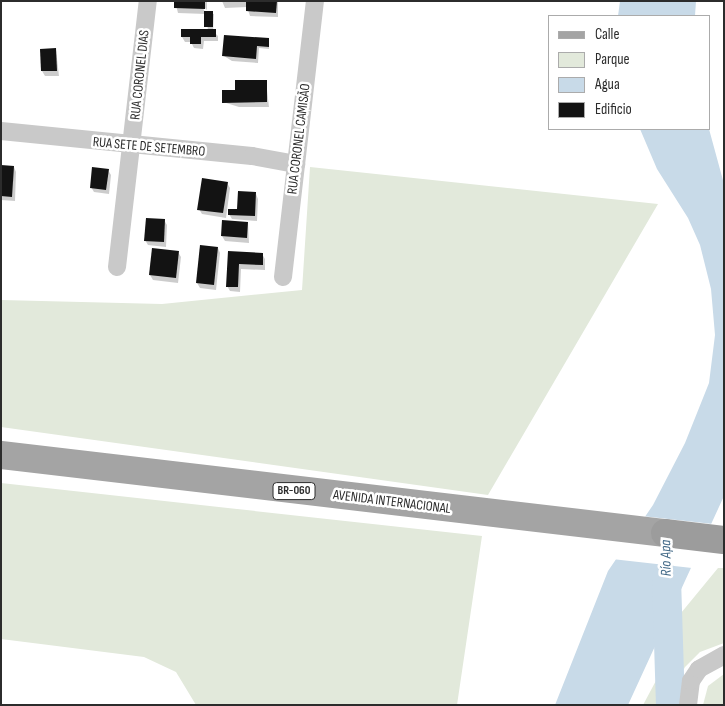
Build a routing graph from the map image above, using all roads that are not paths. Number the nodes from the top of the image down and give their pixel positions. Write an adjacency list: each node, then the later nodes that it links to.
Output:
1 (148, 1): 4 (street, RUA CORONEL DIAS)
2 (315, 1): 5 (street, RUA CORONEL CAMISÃO)
3 (1, 131): 4 (street, RUA SETE DE SETEMBRO)
4 (132, 146): 5 (street, RUA SETE DE SETEMBRO); 6 (street, RUA CORONEL DIAS)
5 (296, 164): 7 (street, RUA CORONEL CAMISÃO)
6 (117, 267)
7 (282, 277)
8 (1, 455): 9 (main road, AVENIDA INTERNACIONAL / BR-060)
9 (665, 533): 10 (highway)
10 (724, 540)
11 (724, 656): 12 (street)
12 (688, 705)

